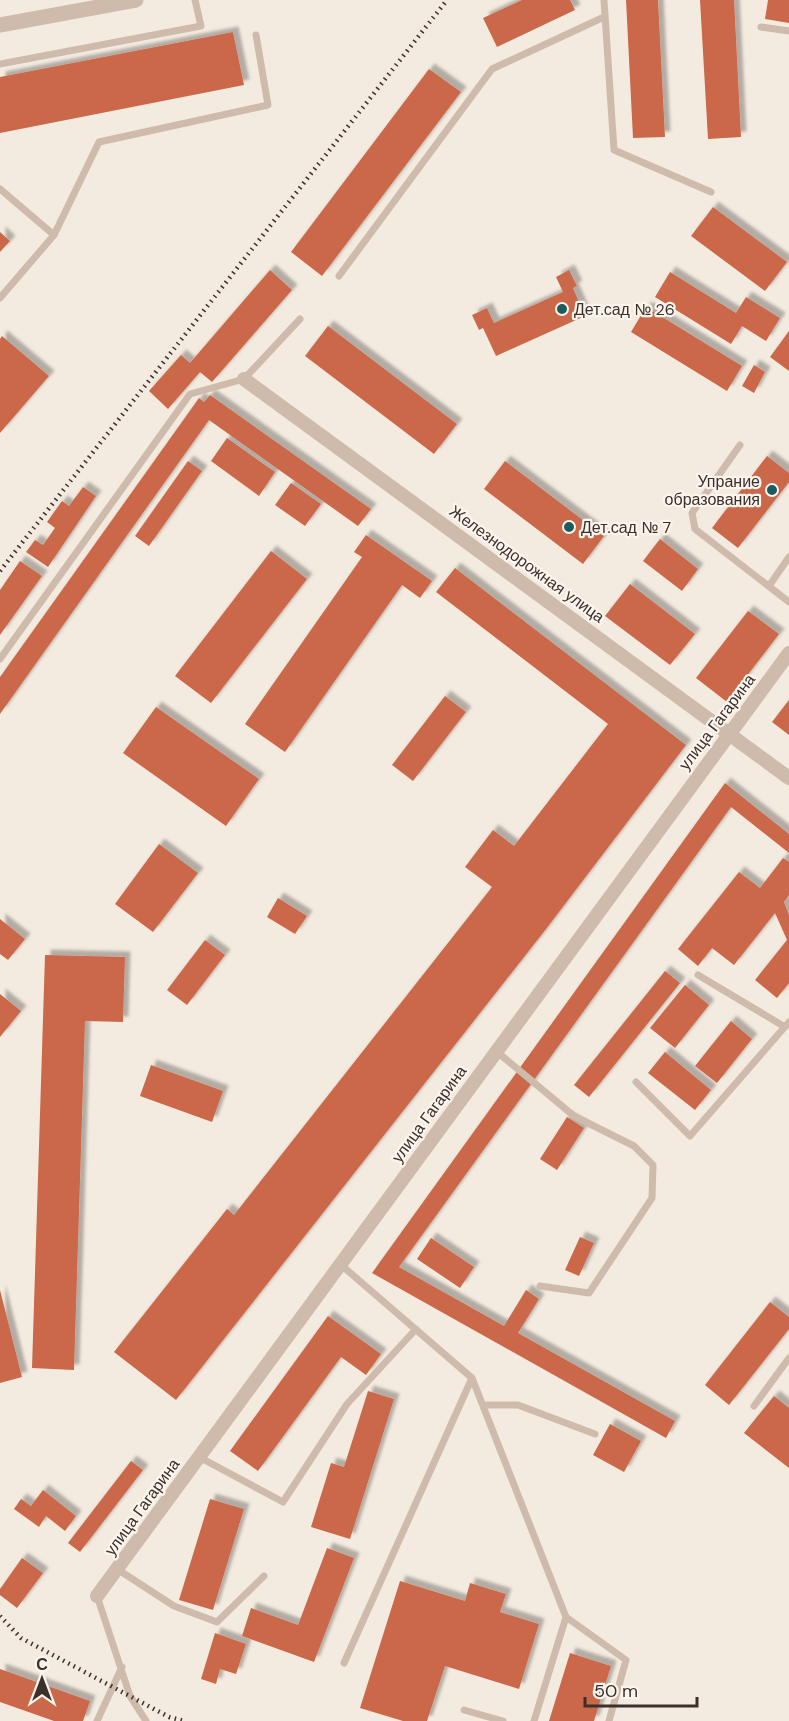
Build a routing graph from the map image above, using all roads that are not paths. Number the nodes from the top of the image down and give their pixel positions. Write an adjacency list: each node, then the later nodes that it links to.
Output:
1 (136, 0): 5 (street)
2 (195, 0): 9 (lane)
3 (604, 0): 4 (lane)
4 (604, 17): 11 (lane); 13 (lane)
5 (0, 25)
6 (761, 27): 7 (lane)
7 (789, 31)
8 (256, 35): 12 (lane)
9 (0, 64)
10 (0, 189): 12 (lane)
11 (711, 192)
12 (54, 235): 14 (lane)
13 (339, 276)
14 (0, 298)
15 (300, 319): 16 (lane)
16 (244, 379): 22 (lane); 23 (street, Железнодорожная улица)
17 (740, 445): 19 (lane)
18 (789, 557): 19 (lane)
19 (769, 586): 20 (lane)
20 (789, 602)
21 (789, 653): 23 (street, улица Гагарина)
22 (0, 659)
23 (729, 732): 24 (street, Железнодорожная улица); 27 (street, улица Гагарина)
24 (789, 778)
25 (698, 975): 26 (lane)
26 (787, 1024): 28 (lane)
27 (496, 1051): 29 (street, улица Гагарина); 30 (lane)
28 (636, 1082)
29 (340, 1264): 31 (lane); 37 (street, улица Гагарина)
30 (540, 1286)
31 (416, 1329): 33 (lane); 37 (lane)
32 (789, 1358): 35 (lane)
33 (472, 1378): 34 (lane); 42 (lane)
34 (483, 1405): 36 (lane); 41 (lane)
35 (754, 1406)
36 (595, 1434)
37 (199, 1457): 38 (street, улица Гагарина)
38 (117, 1569): 39 (lane); 40 (street, улица Гагарина)
39 (264, 1576)
40 (97, 1596): 43 (lane)
41 (566, 1617): 48 (lane); 49 (lane)
42 (344, 1663)
43 (122, 1666): 45 (lane); 46 (lane)
44 (464, 1710): 47 (lane)
45 (97, 1721)
46 (146, 1721)
47 (504, 1721)
48 (534, 1721)
49 (609, 1721)

